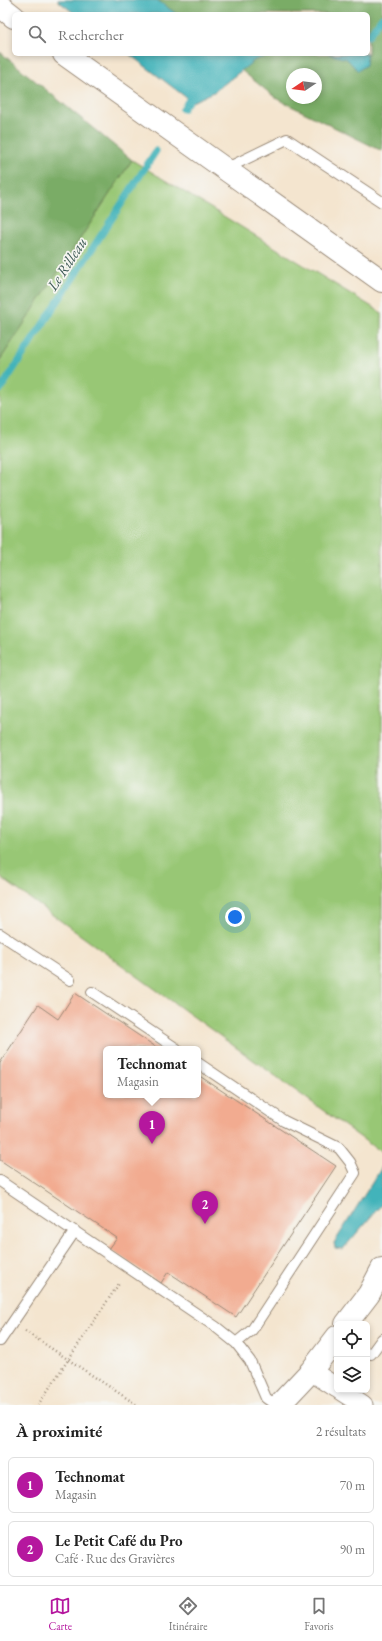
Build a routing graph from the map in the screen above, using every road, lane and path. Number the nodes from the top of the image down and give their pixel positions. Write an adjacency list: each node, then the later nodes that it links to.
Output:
1 (0, 6): 2 (main road)
2 (12, 15)
3 (67, 56): 4 (main road)
4 (225, 169): 5 (lane); 6 (main road)
5 (382, 202)
6 (382, 281)
7 (0, 934): 8 (lane)
8 (70, 980)
9 (92, 992): 10 (lane)
10 (173, 1046)
11 (201, 1065): 21 (lane)
12 (0, 1180): 13 (lane)
13 (74, 1231): 14 (lane); 17 (lane)
14 (129, 1268): 21 (lane); 23 (path)
15 (382, 1269): 16 (main road)
16 (349, 1321)
17 (13, 1323): 19 (lane); 23 (path)
18 (382, 1339): 22 (lane)
19 (0, 1341)
20 (334, 1341): 24 (main road)
21 (236, 1343): 29 (lane)
22 (370, 1354)
23 (68, 1360): 27 (path); 28 (path)
24 (311, 1371): 25 (street); 30 (main road)
25 (334, 1386)
26 (345, 1393): 31 (street)
27 (38, 1405)
28 (137, 1405)
29 (276, 1405)
30 (279, 1405)
31 (363, 1405)

